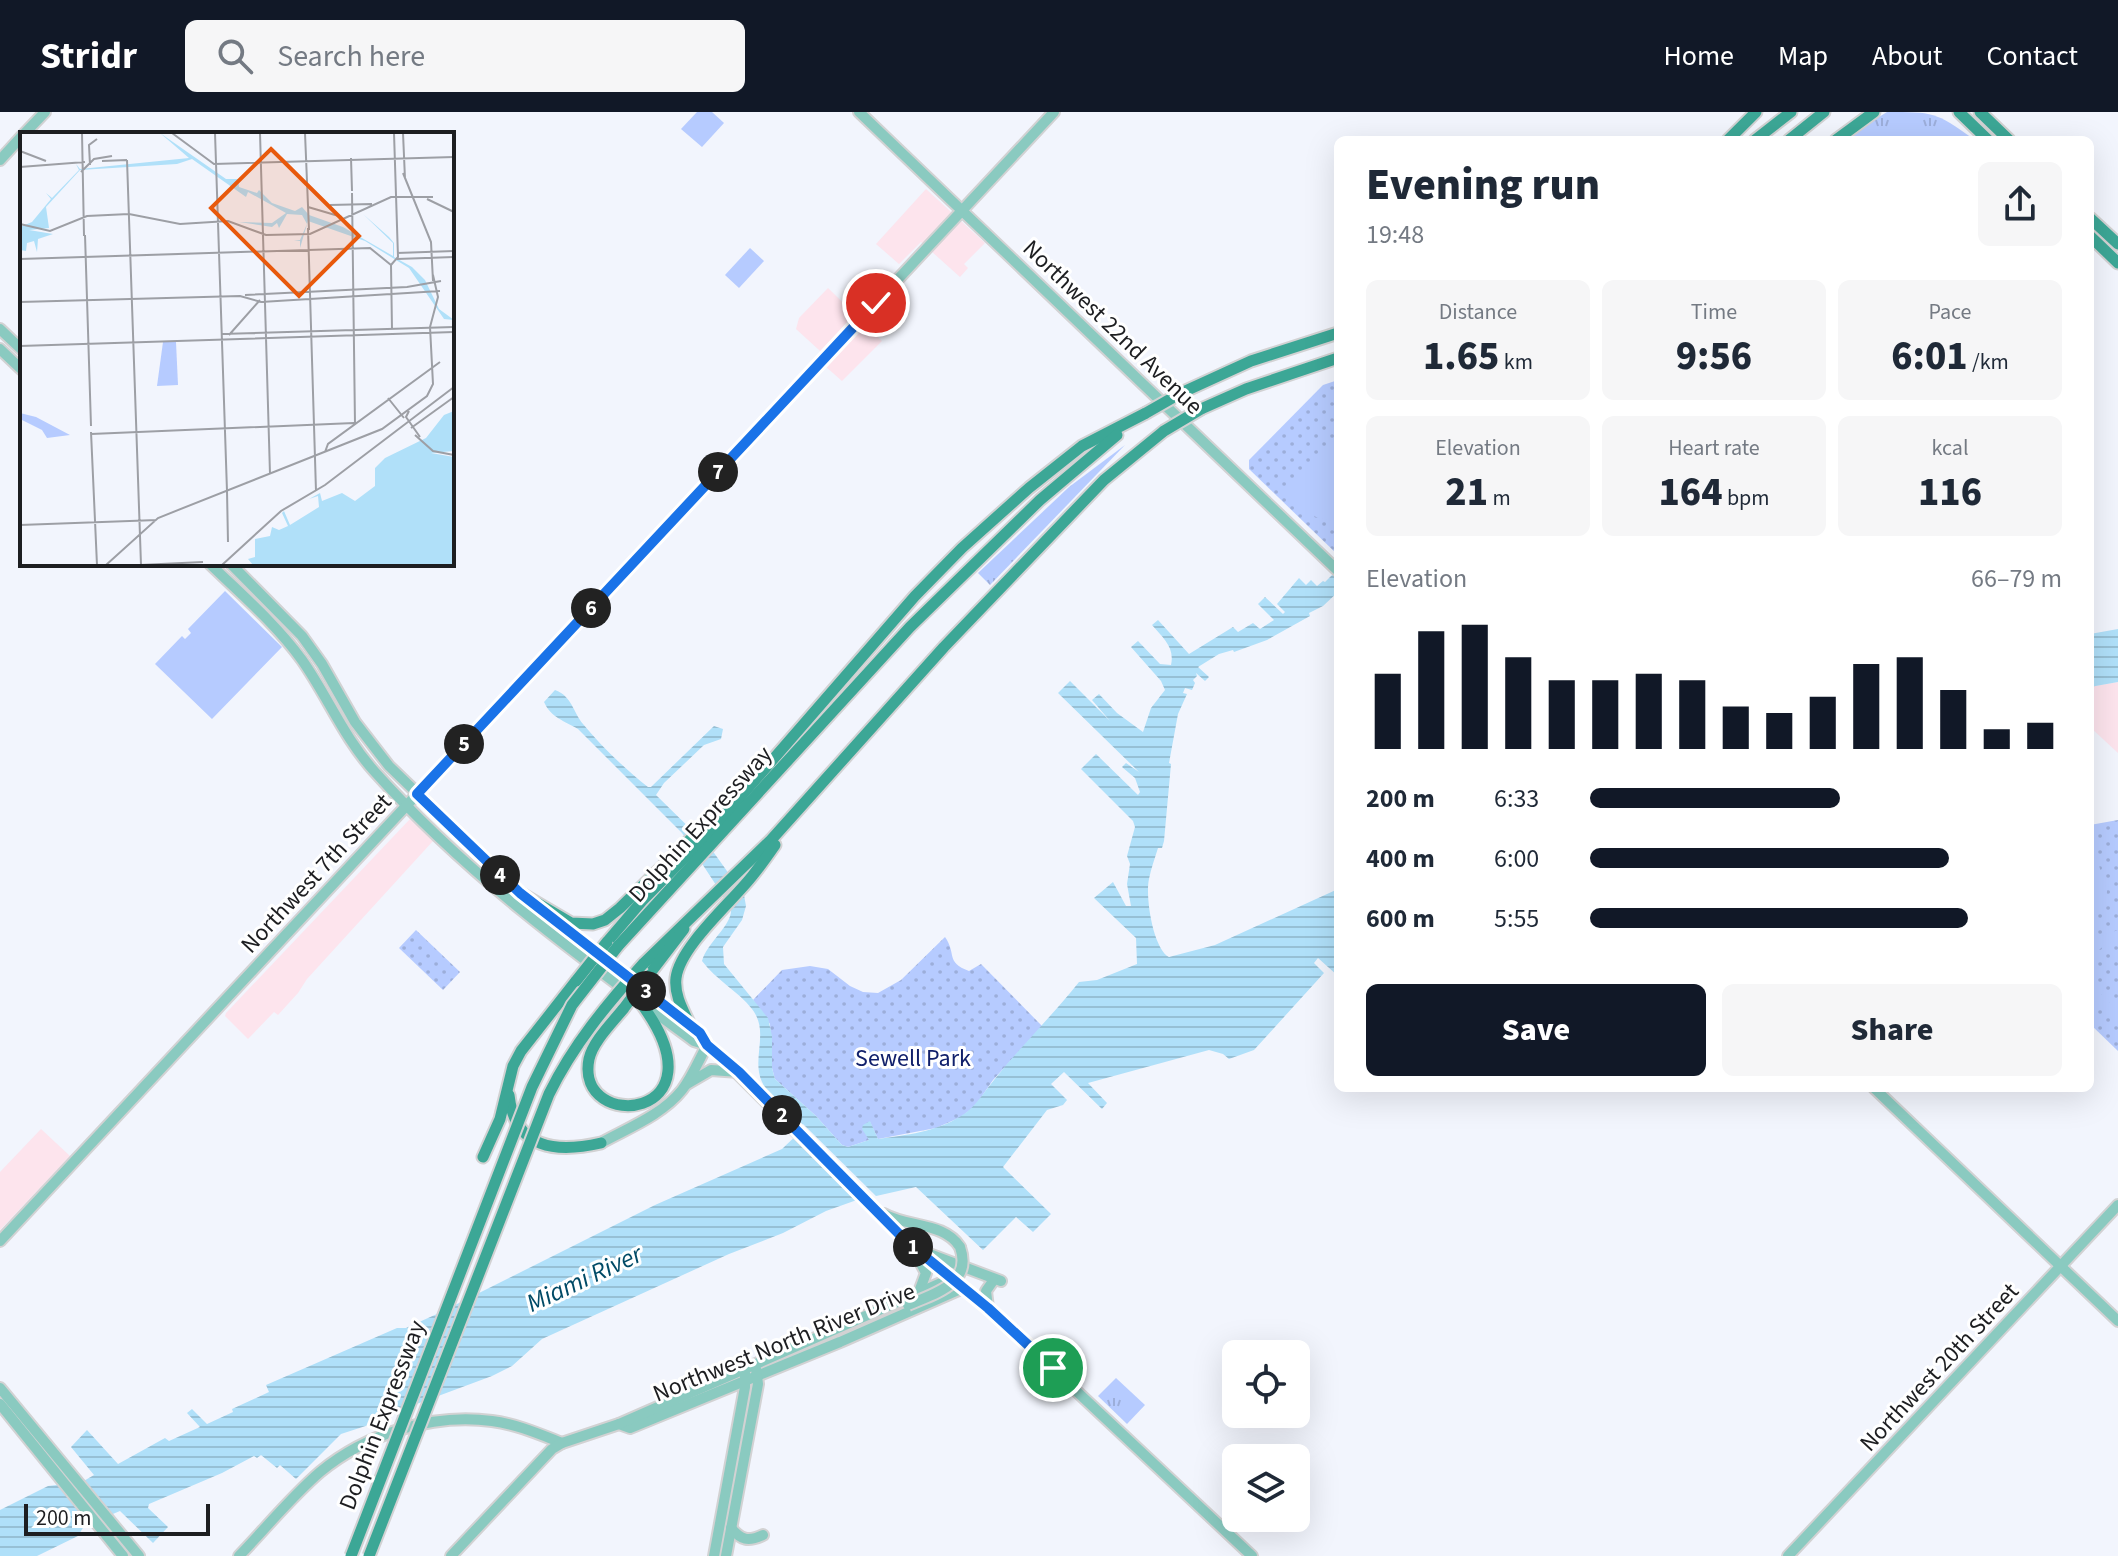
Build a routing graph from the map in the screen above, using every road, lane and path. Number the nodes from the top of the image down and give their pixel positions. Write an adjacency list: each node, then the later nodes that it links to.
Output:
1 (45, 112): 12 (main road)
2 (859, 112): 21 (main road, Northwest 22nd Avenue)
3 (1054, 112): 21 (main road, Northwest 7th Street)
4 (1756, 112): 13 (highway)
5 (1791, 112): 14 (highway)
6 (1824, 112): 15 (highway)
7 (1874, 112): 16 (highway)
8 (1946, 112): 11 (highway)
9 (1959, 112): 11 (highway)
10 (1983, 113): 18 (highway)
11 (1969, 122): 17 (highway)
12 (26, 132)
13 (1732, 136)
14 (1760, 136)
15 (1794, 136)
16 (1841, 136)
17 (1984, 136)
18 (2005, 136)
19 (20, 138): 20 (main road)
20 (0, 160)
21 (962, 210): 35 (main road, Northwest 22nd Avenue); 36 (main road, Northwest 7th Street)
22 (2094, 222): 24 (highway)
23 (2094, 240): 25 (highway)
24 (2118, 244)
25 (2118, 263)
26 (0, 329): 28 (main road)
27 (1334, 334): 32 (highway, Dolphin Expressway, bridge)
28 (20, 348)
29 (0, 349): 31 (main road)
30 (1334, 359): 38 (highway, bridge)
31 (20, 368)
32 (1146, 413): 39 (highway, Dolphin Expressway); 39 (highway)
33 (212, 566): 37 (main road)
34 (233, 566): 36 (main road)
35 (1334, 568)
36 (417, 794): 37 (main road, Northwest 7th Street); 40 (main road)
37 (407, 805): 43 (main road); 54 (main road, Northwest 7th Street)
38 (798, 811): 42 (highway); 44 (highway)
39 (687, 856): 40 (highway); 41 (highway)
40 (520, 893): 44 (main road)
41 (612, 944): 47 (highway, bridge); 76 (highway, Dolphin Expressway, bridge)
42 (645, 970): 43 (highway, bridge); 77 (highway, Dolphin Expressway, bridge)
43 (640, 1002): 45 (main road)
44 (690, 1025): 45 (main road)
45 (707, 1045): 46 (main road); 48 (main road)
46 (739, 1072): 48 (main road); 53 (main road)
47 (508, 1083): 50 (highway); 51 (highway)
48 (686, 1085): 50 (main road)
49 (1877, 1092): 56 (main road)
50 (601, 1143)
51 (483, 1157)
52 (2118, 1205): 56 (main road, Northwest 20th Street)
53 (876, 1209): 55 (main road); 62 (main road, bridge)
54 (0, 1241)
55 (914, 1248): 57 (main road); 59 (main road); 60 (main road)
56 (2060, 1267): 61 (main road); 81 (main road, Northwest 20th Street)
57 (950, 1279): 58 (main road); 59 (main road, Northwest North River Drive)
58 (963, 1288): 60 (main road); 62 (main road, Northwest North River Drive)
59 (919, 1292): 63 (main road, Northwest North River Drive)
60 (988, 1308): 80 (main road)
61 (2118, 1321)
62 (799, 1356): 63 (main road, Northwest North River Drive)
63 (750, 1371): 68 (main road, Northwest North River Drive); 70 (main road); 78 (main road)
64 (0, 1388): 66 (main road)
65 (0, 1404): 66 (main road)
66 (14, 1413): 73 (main road); 74 (main road)
67 (532, 1431): 68 (main road); 69 (main road); 75 (main road)
68 (562, 1443): 69 (main road)
69 (542, 1459): 72 (main road)
70 (731, 1528): 71 (main road); 79 (main road)
71 (763, 1535)
72 (451, 1555)
73 (123, 1556)
74 (138, 1556)
75 (239, 1556)
76 (351, 1556)
77 (369, 1556)
78 (714, 1556)
79 (726, 1556)
80 (1252, 1556)
81 (1788, 1556)

